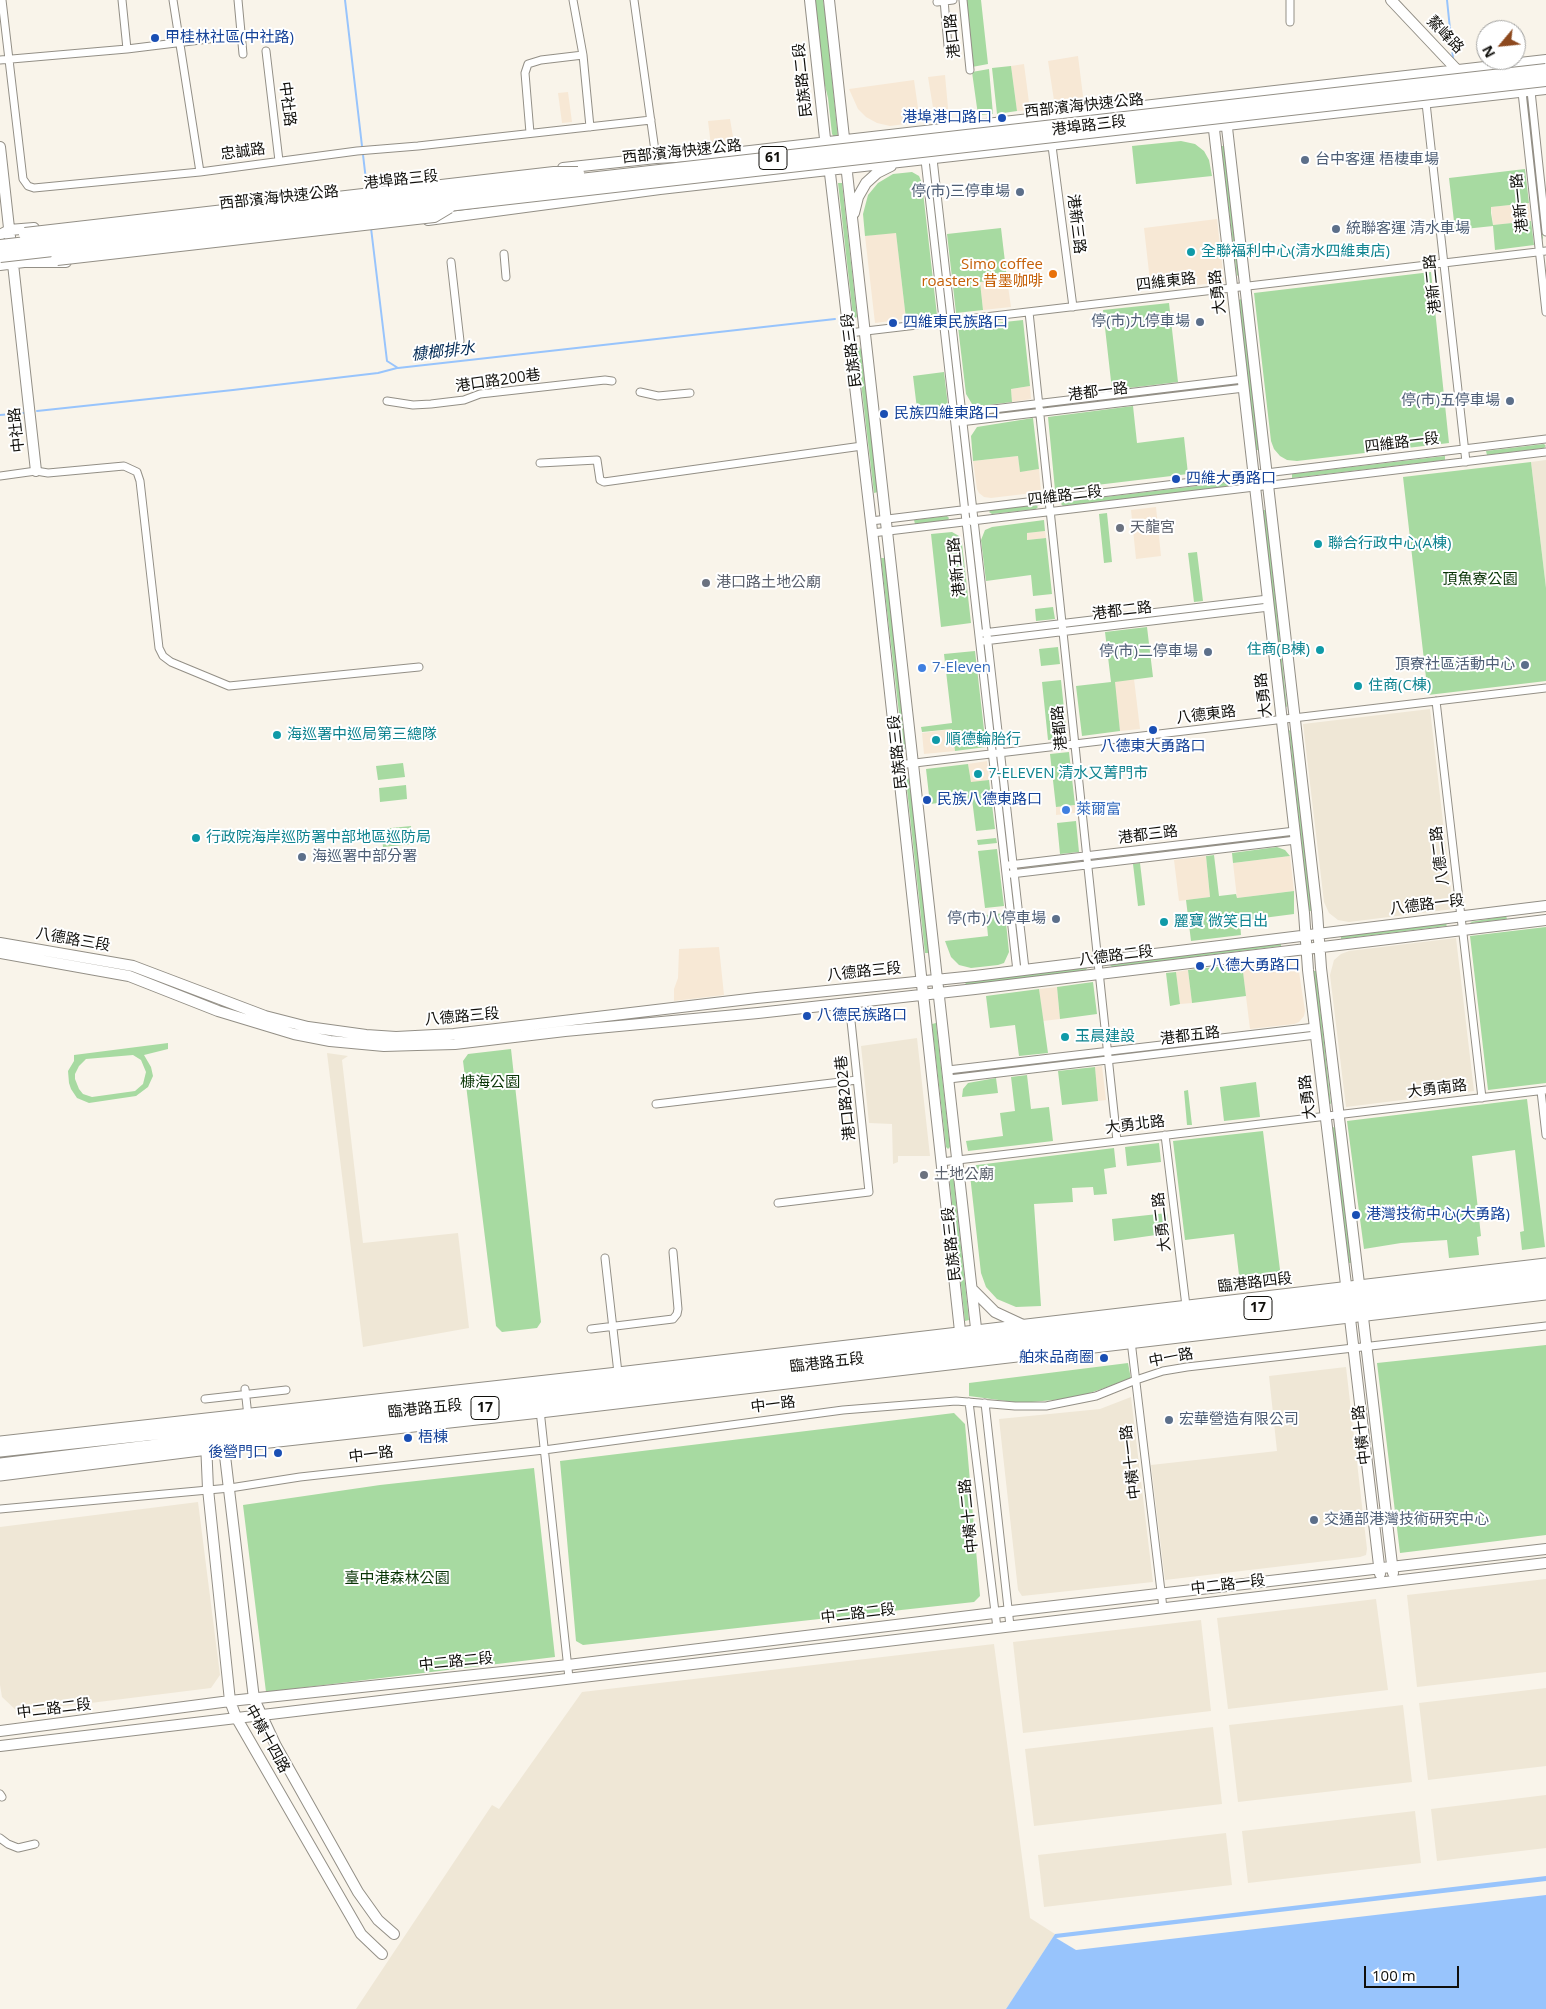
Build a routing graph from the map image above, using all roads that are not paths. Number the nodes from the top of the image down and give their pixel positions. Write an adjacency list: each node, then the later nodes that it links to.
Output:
1 (2, 0): 22 (street, 忠誠路)
2 (122, 0): 18 (street)
3 (173, 0): 16 (street)
4 (238, 0): 15 (street)
5 (573, 0): 21 (street)
6 (634, 0): 34 (street)
7 (810, 0): 40 (street, 民族路二段)
8 (829, 0): 39 (street)
9 (954, 0): 13 (street)
10 (963, 0): 24 (street, 港口路)
11 (1290, 0): 14 (street)
12 (1391, 0): 26 (street, 鰲峰路)
13 (942, 1): 17 (street)
14 (1290, 22)
15 (241, 35): 16 (street); 20 (street)
16 (180, 42): 18 (street); 51 (street)
17 (948, 46)
18 (127, 49): 22 (street)
19 (266, 50): 47 (street, 中社路)
20 (243, 54)
21 (583, 55): 36 (street); 38 (street)
22 (4, 59): 51 (street, 忠誠路)
23 (1546, 60): 26 (street, 港埠路三段)
24 (970, 70)
25 (1546, 70): 52 (highway, 西部濱海快速公路 / 61, bridge)
26 (1458, 71): 30 (street, 港埠路三段); 32 (street, 鰲峰路)
27 (1546, 80): 54 (highway, 西部濱海快速公路 / 61, bridge)
28 (1546, 89): 29 (street, 港埠路三段)
29 (1526, 92): 32 (street, 港埠路三段); 56 (street, 港新一路); 59 (street, 港新一路)
30 (1224, 97): 31 (street, 港埠路三段); 35 (street, 大勇路)
31 (1210, 99): 37 (street, 大勇路); 39 (street, 港埠路三段)
32 (1462, 99): 33 (street, 港埠路三段)
33 (1426, 103): 35 (street, 港埠路三段); 65 (street, 港新二路)
34 (651, 120): 36 (street, 忠誠路); 45 (street)
35 (1227, 126): 37 (street, 港埠路三段); 69 (street, 大勇路)
36 (590, 127): 38 (street, 忠誠路)
37 (1214, 127): 41 (street, 港埠路三段); 70 (street, 大勇路)
38 (530, 133): 47 (street, 忠誠路)
39 (844, 140): 40 (street, 港埠路三段); 49 (street, 民族路三段)
40 (826, 142): 43 (street, 港埠路三段); 44 (street, 民族路二段)
41 (1052, 146): 46 (street, 港埠路三段); 71 (street, 港新三路)
42 (0, 147): 58 (street, 中社路)
43 (715, 155): 45 (street, 港埠路三段); 53 (street, 港埠路三段)
44 (828, 156): 50 (street, 民族路三段)
45 (656, 158): 53 (street, 港埠路三段)
46 (929, 160): 48 (street, 港埠路三段); 74 (street, 港新五路); 75 (street, 港新五路)
47 (279, 161): 51 (street, 忠誠路)
48 (898, 163): 49 (street, 港埠路三段); 55 (street)
49 (846, 169): 50 (street, 港埠路三段); 55 (street, 民族路三段)
50 (830, 171): 63 (street, 港埠路三段); 77 (street, 民族路三段)
51 (200, 172)
52 (640, 173): 57 (highway, bridge); 58 (highway, 西部濱海快速公路 / 61, bridge)
53 (374, 194): 58 (street, 港埠路三段)
54 (454, 204): 61 (highway, 西部濱海快速公路 / 61, bridge); 62 (highway, bridge)
55 (852, 222): 76 (street, 民族路三段)
56 (1546, 232)
57 (26, 234): 58 (street)
58 (4, 237): 66 (street, 中社路)
59 (1543, 251): 65 (street, 四維東路); 73 (street, 港新一路)
60 (504, 254): 68 (street)
61 (0, 256)
62 (57, 259): 63 (street, 港埠路三段)
63 (24, 262): 66 (street, 港埠路三段)
64 (451, 262): 78 (street)
65 (1444, 263): 69 (street, 四維東路); 92 (street, 港新二路)
66 (13, 264): 67 (street, 港埠路三段); 96 (street, 中社路)
67 (0, 265)
68 (506, 277)
69 (1246, 286): 70 (street, 四維東路); 97 (street, 大勇路)
70 (1232, 288): 71 (street, 四維東路); 80 (street, 大勇路)
71 (1073, 307): 72 (street, 四維東路)
72 (1029, 312): 74 (street, 四維東路); 84 (street, 港都路)
73 (1546, 312)
74 (952, 321): 75 (street, 四維東路); 86 (street, 港新五路)
75 (943, 322): 76 (street, 四維東路); 87 (street, 港新五路)
76 (865, 331): 77 (street, 四維東路); 104 (street, 民族路三段)
77 (849, 333): 91 (street, 民族路三段)
78 (460, 341)
79 (612, 381): 83 (street, 港口路200巷)
80 (1243, 383): 84 (street, 港都一路); 85 (street, 港都一路); 97 (street, 大勇路)
81 (640, 392): 82 (street)
82 (690, 394)
83 (387, 401)
84 (1039, 404): 85 (street, 港都路); 86 (street, 港都一路)
85 (1040, 412): 88 (street, 港都一路); 100 (street, 港都路)
86 (963, 413): 87 (street, 港都一路); 88 (street, 港新五路)
87 (954, 414): 89 (street, 港新五路)
88 (964, 422): 89 (street, 港都一路); 101 (street, 港新五路)
89 (955, 423): 102 (street, 港新五路)
90 (1546, 440): 92 (street, 四維路一段)
91 (862, 446): 95 (street); 105 (street, 民族路三段)
92 (1465, 449): 94 (street, 港新二路); 97 (street, 四維路一段)
93 (1546, 452): 94 (street, 四維路一段)
94 (1466, 462): 99 (street, 四維路一段)
95 (540, 463)
96 (36, 471): 98 (street); 117 (street)
97 (1260, 474): 99 (street, 大勇路); 100 (street, 四維路二段)
98 (0, 476)
99 (1262, 486): 103 (street, 四維路二段); 110 (street, 大勇路); 120 (street, 大勇路)
100 (1049, 499): 101 (street, 四維路二段); 103 (street, 港都路)
101 (973, 508): 102 (street, 四維路二段); 106 (street, 港新五路)
102 (965, 509): 104 (street, 四維路二段); 107 (street, 港新五路)
103 (1050, 512): 106 (street, 四維路二段); 111 (street, 港都路)
104 (887, 519): 105 (street, 四維路二段); 108 (street, 民族路三段)
105 (871, 521): 109 (street, 民族路三段)
106 (974, 521): 107 (street, 四維路二段); 112 (street, 港新五路)
107 (966, 522): 108 (street, 四維路二段); 114 (street, 港新五路)
108 (888, 531): 109 (street, 四維路二段); 125 (street, 民族路三段)
109 (872, 533): 126 (street, 民族路三段)
110 (1268, 603): 111 (street, 港都二路); 113 (street, 港都二路); 121 (street, 大勇路)
111 (1062, 623): 112 (street, 港都二路); 113 (street, 港都路)
112 (986, 632): 114 (street, 港都二路); 115 (street, 港新五路)
113 (1063, 632): 115 (street, 港都二路); 122 (street, 港都路)
114 (978, 633): 116 (street, 港新五路)
115 (987, 641): 116 (street, 港都二路); 123 (street, 港新五路)
116 (979, 642): 124 (street, 港新五路)
117 (420, 667)
118 (1546, 688): 119 (street, 八德東路)
119 (1436, 701): 120 (street, 八德東路); 136 (street, 八德二路)
120 (1295, 718): 121 (street, 八德東路); 140 (street, 大勇路)
121 (1282, 720): 122 (street, 八德東路); 127 (street, 大勇路)
122 (1075, 744): 123 (street, 八德東路); 128 (street, 港都路)
123 (1000, 753): 124 (street, 八德東路); 130 (street, 港新五路)
124 (992, 754): 125 (street, 八德東路); 131 (street, 港新五路)
125 (914, 763): 126 (street, 八德東路); 149 (street, 民族路三段)
126 (898, 765): 150 (street, 民族路三段)
127 (1295, 836): 128 (street, 港都三路); 129 (street, 港都三路); 140 (street, 大勇路)
128 (1087, 856): 129 (street, 港都路); 130 (street, 港都三路)
129 (1088, 864): 132 (street, 港都三路); 144 (street, 港都路)
130 (1013, 865): 131 (street, 港都三路); 132 (street, 港新五路)
131 (1005, 866): 133 (street, 港新五路)
132 (1014, 873): 133 (street, 港都三路); 146 (street, 港新五路)
133 (1006, 874): 146 (street, 港新五路)
134 (1546, 906): 135 (street, 八德路一段)
135 (1517, 910): 136 (street, 八德路一段); 138 (street)
136 (1461, 916): 139 (street, 八德二路); 140 (street, 八德路一段)
137 (1546, 920): 138 (street, 八德路一段)
138 (1518, 923): 139 (street, 八德路一段)
139 (1462, 930): 142 (street, 八德路一段); 161 (street, 八德二路)
140 (1312, 934): 142 (street, 大勇路); 144 (street, 八德路二段)
141 (0, 943): 145 (street, 八德路三段)
142 (1313, 947): 147 (street, 八德路二段); 154 (street, 大勇路); 163 (street, 大勇路)
143 (0, 953): 148 (street, 八德路三段)
144 (1098, 960): 146 (street, 八德路二段); 147 (street, 港都路)
145 (133, 966): 148 (street); 155 (street, 八德路三段)
146 (1021, 970): 149 (street, 八德路二段)
147 (1100, 974): 151 (street, 八德路二段); 156 (street, 港都路)
148 (128, 976): 155 (street, 八德路三段)
149 (938, 980): 150 (street, 八德路三段); 151 (street, 民族路三段)
150 (922, 981): 152 (street, 民族路三段); 155 (street, 八德路三段)
151 (939, 993): 152 (street, 八德路二段); 158 (street, 民族路三段)
152 (923, 994): 153 (street, 八德路三段); 168 (street, 民族路三段)
153 (849, 1002): 155 (street, 八德路三段); 159 (street, 港口路202巷)
154 (1315, 1031): 156 (street, 港都五路); 157 (street, 港都五路); 163 (street, 大勇路)
155 (455, 1039)
156 (1108, 1051): 157 (street, 港都路); 158 (street, 港都五路)
157 (1109, 1060): 158 (street, 港都五路); 166 (street, 港都路)
158 (948, 1074): 167 (street, 民族路三段)
159 (858, 1080): 162 (street); 169 (street, 港口路202巷)
160 (1543, 1090): 161 (street, 大勇南路); 165 (street)
161 (1482, 1098): 163 (street, 大勇南路)
162 (656, 1104)
163 (1332, 1115): 164 (street, 大勇北路); 177 (street, 大勇路); 178 (street, 大勇路)
164 (1165, 1135): 166 (street, 大勇北路); 179 (street, 大勇二路)
165 (1546, 1135)
166 (1117, 1141): 167 (street, 大勇北路)
167 (958, 1160): 168 (street, 大勇北路); 175 (street, 民族路三段)
168 (941, 1162): 185 (street, 民族路三段)
169 (778, 1203)
170 (673, 1252): 181 (street)
171 (605, 1258): 181 (street)
172 (1546, 1264): 177 (main road, 臨港路四段 / 17)
173 (1546, 1274): 177 (main road, 臨港路四段 / 17)
174 (1546, 1284): 177 (main road, 臨港路四段 / 17)
175 (972, 1290): 180 (street); 185 (street, 民族路三段)
176 (1546, 1294): 177 (main road, 臨港路四段 / 17)
177 (1361, 1301): 178 (main road, 臨港路四段 / 17); 178 (main road, 臨港路四段 / 17); 186 (street, 中橫十路)
178 (1348, 1302): 179 (main road, 臨港路四段 / 17); 183 (main road, 臨港路四段 / 17); 183 (main road, 臨港路四段 / 17); 187 (street, 中橫十路)
179 (1186, 1306): 183 (main road, 臨港路四段 / 17)
180 (1023, 1325): 183 (main road, 臨港路四段 / 17); 185 (main road, 臨港路四段 / 17)
181 (612, 1326): 184 (street); 188 (street)
182 (1546, 1326): 186 (street, 中一路)
183 (1130, 1328): 185 (main road, 臨港路四段 / 17); 185 (main road, 臨港路四段 / 17); 189 (street, 中橫十一路)
184 (591, 1329)
185 (970, 1346): 188 (main road, 臨港路五段 / 17); 192 (main road, 臨港路五段 / 17); 192 (main road, 臨港路五段 / 17)
186 (1367, 1347): 187 (street, 中一路); 208 (street, 中橫十路)
187 (1354, 1348): 189 (street, 中一路); 209 (street, 中橫十路)
188 (618, 1373): 192 (main road, 臨港路五段 / 17)
189 (1136, 1380): 195 (street, 中一路); 212 (street, 中橫十一路)
190 (286, 1390): 191 (street)
191 (245, 1392): 193 (street); 196 (street)
192 (538, 1397): 196 (main road, 臨港路五段 / 17); 196 (main road, 臨港路五段 / 17); 200 (street)
193 (204, 1399)
194 (969, 1402): 195 (street, 中一路); 200 (street, 中一路); 215 (street, 中橫十二路)
195 (985, 1402): 214 (street, 中橫十二路)
196 (250, 1429): 197 (main road, 臨港路五段 / 17); 197 (main road, 臨港路五段 / 17)
197 (222, 1432): 198 (main road, 臨港路五段 / 17); 198 (main road, 臨港路五段 / 17); 203 (street, 中橫十四路)
198 (205, 1434): 199 (main road, 臨港路五段 / 17); 201 (main road, 臨港路五段 / 17); 202 (main road, 臨港路五段 / 17); 204 (street, 中橫十四路)
199 (1, 1444)
200 (544, 1450): 203 (street, 中一路); 220 (street)
201 (0, 1464)
202 (0, 1474)
203 (230, 1488): 204 (street, 中一路); 222 (street, 中橫十四路)
204 (208, 1490): 205 (street, 中一路); 223 (street, 中橫十四路)
205 (0, 1509)
206 (1546, 1549): 208 (street, 中二路一段)
207 (1546, 1563): 210 (street, 中二路一段)
208 (1392, 1567): 209 (street, 中二路一段); 210 (street, 中橫十路)
209 (1380, 1569): 211 (street, 中橫十路); 212 (street, 中二路一段)
210 (1394, 1581): 211 (street, 中二路一段)
211 (1381, 1582): 213 (street, 中二路一段)
212 (1161, 1595): 213 (street, 中橫十一路); 214 (street, 中二路一段)
213 (1163, 1608): 217 (street, 中二路一段)
214 (1009, 1611): 215 (street, 中二路一段); 217 (street, 中橫十二路)
215 (994, 1613): 216 (street, 中二路一段); 218 (street, 中橫十二路)
216 (916, 1622): 220 (street, 中二路二段)
217 (1010, 1626): 218 (street, 中二路一段)
218 (997, 1628): 219 (street, 中二路一段)
219 (913, 1637): 221 (street, 中二路二段)
220 (568, 1665): 221 (street); 222 (street, 中二路二段)
221 (569, 1678): 224 (street, 中二路二段)
222 (254, 1699): 223 (street, 中二路二段); 224 (street, 中橫十四路)
223 (230, 1701): 225 (street, 中橫十四路); 226 (street, 中二路二段)
224 (260, 1714): 225 (street, 中二路二段); 230 (street, 中橫十四路)
225 (236, 1717): 227 (street, 中二路二段); 231 (street, 中橫十四路)
226 (0, 1731)
227 (0, 1746)
228 (0, 1838): 229 (street)
229 (35, 1844)
230 (394, 1934)
231 (382, 1954)

